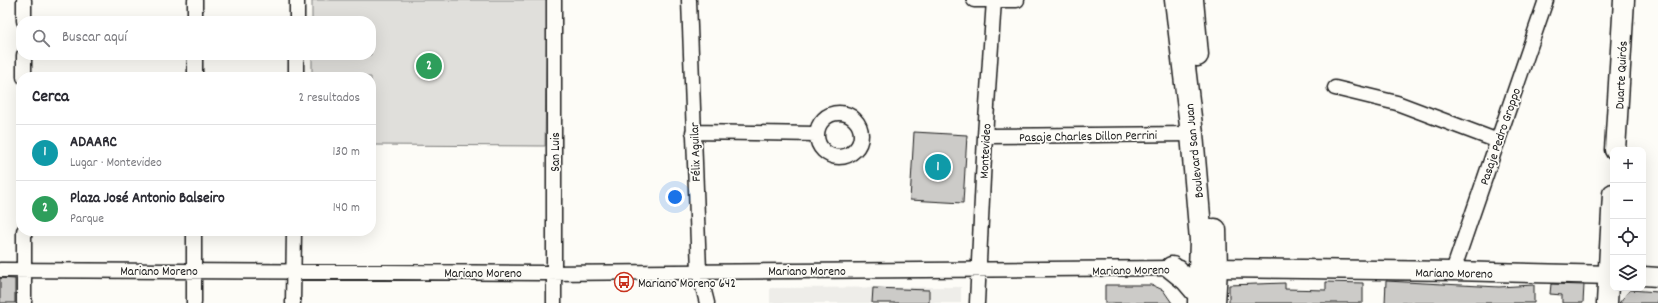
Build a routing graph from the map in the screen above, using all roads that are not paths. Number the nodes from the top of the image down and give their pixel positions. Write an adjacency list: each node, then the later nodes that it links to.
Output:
1 (24, 0): 13 (street)
2 (195, 0): 14 (street)
3 (297, 0): 15 (street)
4 (554, 0): 43 (street, San Luis)
5 (689, 0): 23 (street, Félix Aguilar)
6 (974, 0): 7 (street)
7 (994, 0): 8 (street); 26 (street, Montevideo)
8 (1017, 0)
9 (1176, 0): 25 (main road, Boulevard San Juan)
10 (1192, 0): 35 (main road, Boulevard San Juan)
11 (1546, 0): 27 (street, Pasaje Pedro Groppo)
12 (1624, 0): 28 (main road, Duarte Quirós)
13 (24, 16)
14 (195, 16)
15 (296, 16)
16 (24, 60): 19 (street)
17 (195, 60): 20 (street)
18 (296, 60): 21 (street)
19 (24, 72)
20 (194, 72)
21 (296, 72)
22 (1335, 88): 27 (street)
23 (693, 132): 24 (street); 41 (street, Félix Aguilar)
24 (816, 134)
25 (1192, 134): 26 (street, Pasaje Charles Dillon Perrini); 35 (main road, Boulevard San Juan)
26 (985, 136): 39 (street, Montevideo)
27 (1498, 141): 42 (street, Pasaje Pedro Groppo)
28 (1615, 147)
29 (1612, 219): 33 (main road)
30 (24, 236): 37 (street)
31 (194, 236): 38 (street)
32 (294, 236): 40 (street)
33 (1611, 255)
34 (1172, 268): 35 (street, Mariano Moreno); 39 (street, Mariano Moreno); 48 (main road)
35 (1208, 268): 42 (street, Mariano Moreno); 48 (main road, Boulevard San Juan)
36 (0, 270): 37 (street, Mariano Moreno)
37 (24, 270): 38 (street, Mariano Moreno); 49 (street)
38 (194, 270): 40 (street, Mariano Moreno); 50 (street)
39 (979, 270): 41 (street, Mariano Moreno); 54 (street, Montevideo)
40 (293, 271): 43 (street, Mariano Moreno); 51 (street)
41 (699, 271): 43 (street, Mariano Moreno); 53 (street, Félix Aguilar)
42 (1453, 271): 44 (street, Mariano Moreno)
43 (554, 272): 52 (street, San Luis)
44 (1610, 275)
45 (1646, 276): 46 (street)
46 (1658, 277)
47 (1610, 282): 55 (main road)
48 (1204, 300)
49 (24, 303)
50 (194, 303)
51 (293, 303)
52 (554, 303)
53 (707, 303)
54 (977, 303)
55 (1607, 303)

